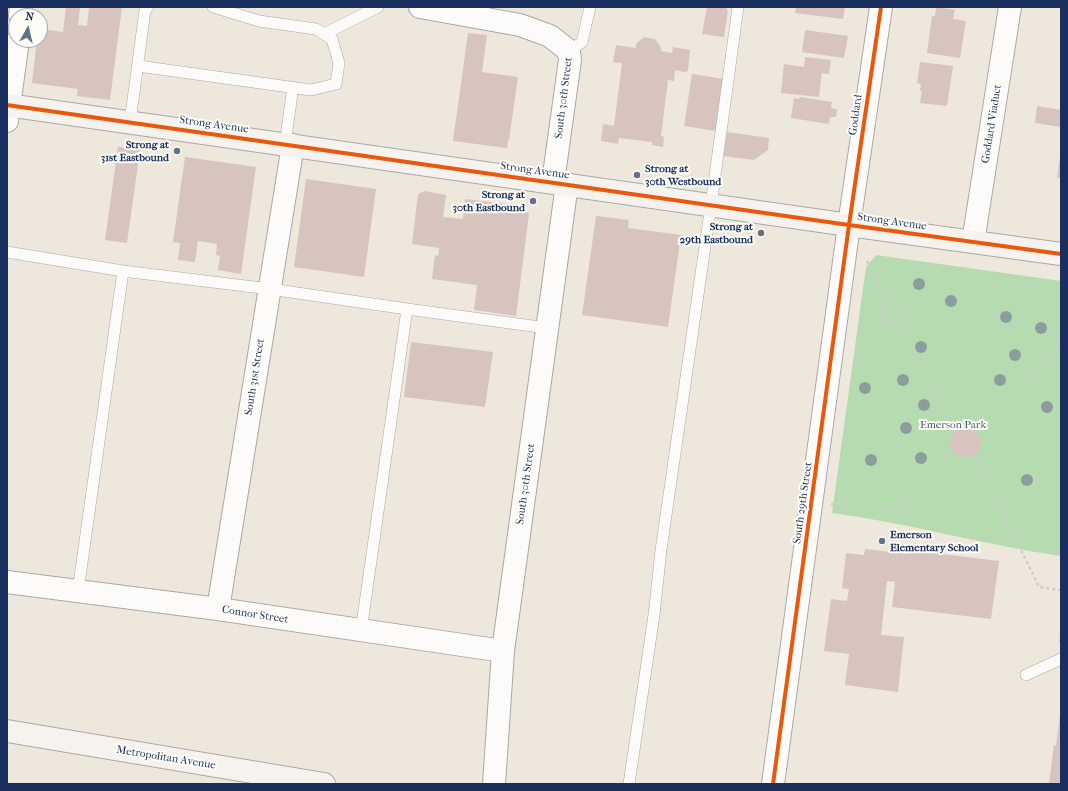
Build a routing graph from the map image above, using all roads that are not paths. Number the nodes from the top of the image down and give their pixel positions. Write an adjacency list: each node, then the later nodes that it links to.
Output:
1 (148, 7): 12 (lane)
2 (213, 7): 9 (lane)
3 (378, 7): 9 (lane)
4 (420, 7): 11 (street, South 30th Street)
5 (590, 7): 11 (lane)
6 (738, 7): 18 (lane)
7 (881, 7): 19 (street, Goddard)
8 (1010, 7): 20 (street, Goddard Viaduct)
9 (324, 34): 13 (lane)
10 (17, 48): 14 (street)
11 (569, 51): 17 (street, South 30th Street)
12 (138, 66): 13 (lane); 15 (lane)
13 (293, 87): 16 (lane)
14 (8, 110): 15 (street, Strong Avenue)
15 (130, 122): 16 (street, Strong Avenue)
16 (289, 145): 17 (street, Strong Avenue); 24 (street, South 31st Street)
17 (560, 183): 18 (street, Strong Avenue); 26 (street, South 30th Street)
18 (711, 205): 19 (street, Strong Avenue); 37 (lane)
19 (849, 225): 20 (street, Strong Avenue); 38 (street, South 29th Street)
20 (973, 242): 22 (street, Strong Avenue)
21 (7, 252): 23 (lane)
22 (1061, 254)
23 (123, 271): 24 (lane); 28 (lane)
24 (270, 289): 25 (lane); 29 (street, South 31st Street)
25 (407, 309): 26 (lane); 30 (lane)
26 (547, 328): 31 (street, South 30th Street)
27 (7, 582): 28 (street, Connor Street)
28 (78, 592): 29 (street, Connor Street)
29 (218, 609): 30 (street, Connor Street)
30 (361, 631): 31 (street, Connor Street)
31 (503, 651): 36 (street, South 30th Street)
32 (1061, 659): 33 (lane)
33 (1026, 675)
34 (7, 732): 35 (street, Metropolitan Avenue)
35 (324, 784)
36 (494, 784)
37 (629, 784)
38 (774, 784)

